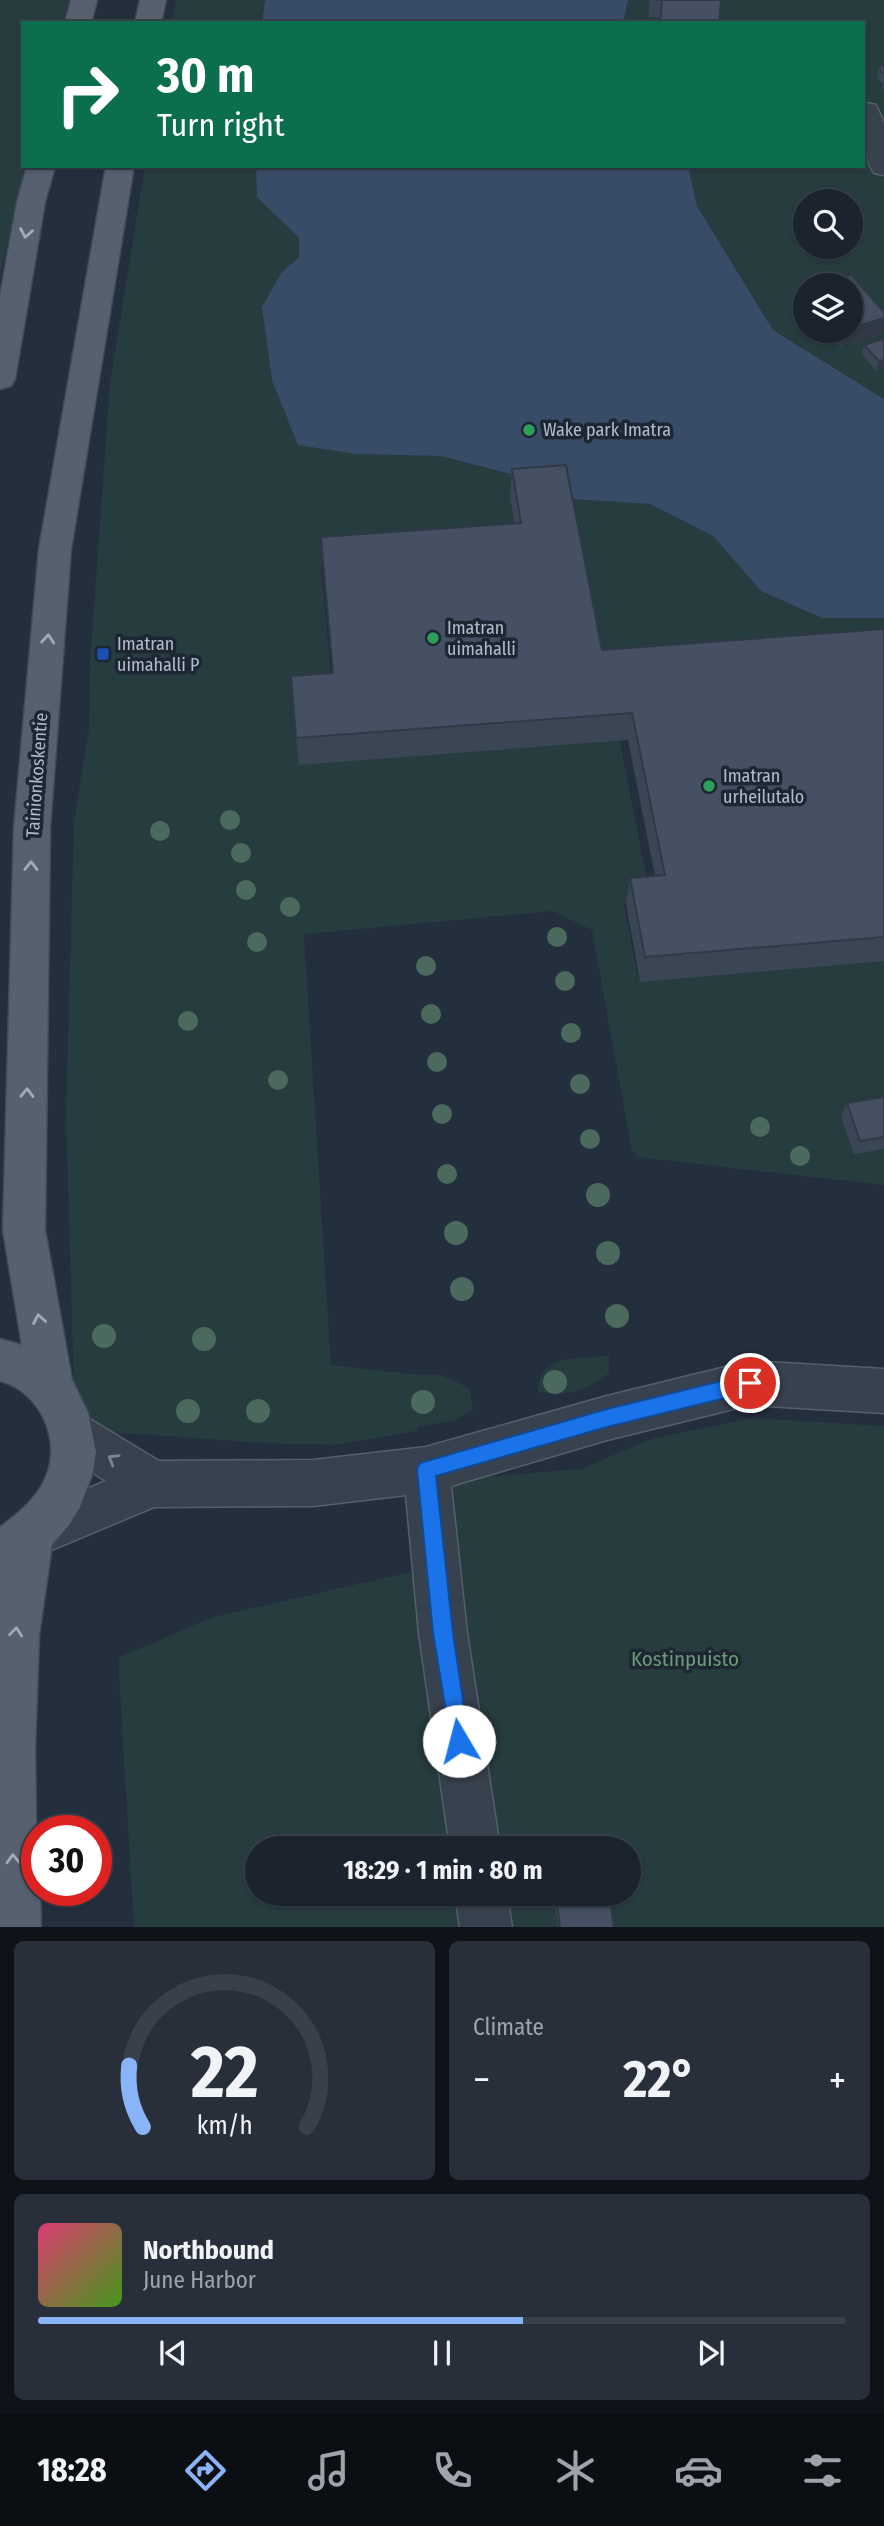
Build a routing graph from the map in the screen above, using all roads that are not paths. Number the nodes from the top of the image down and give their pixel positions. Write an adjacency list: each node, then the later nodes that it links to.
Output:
1 (85, 0): 3 (main road)
2 (153, 0): 4 (main road)
3 (79, 21)
4 (148, 21)
5 (867, 111): 6 (street)
6 (884, 167)
7 (40, 168): 9 (main road, one-way to 9)
8 (120, 168): 11 (main road, Tainionkoskentie, one-way to 8)
9 (0, 379)
10 (0, 1360): 11 (main road)
11 (51, 1386): 13 (main road)
12 (884, 1391): 14 (street)
13 (72, 1434): 15 (street, one-way to 13); 16 (main road)
14 (426, 1469): 15 (street); 17 (street)
15 (154, 1484): 16 (street)
16 (15, 1545): 19 (main road, one-way to 16)
17 (473, 1836)
18 (483, 1906): 20 (street)
19 (15, 1927)
20 (486, 1927)

